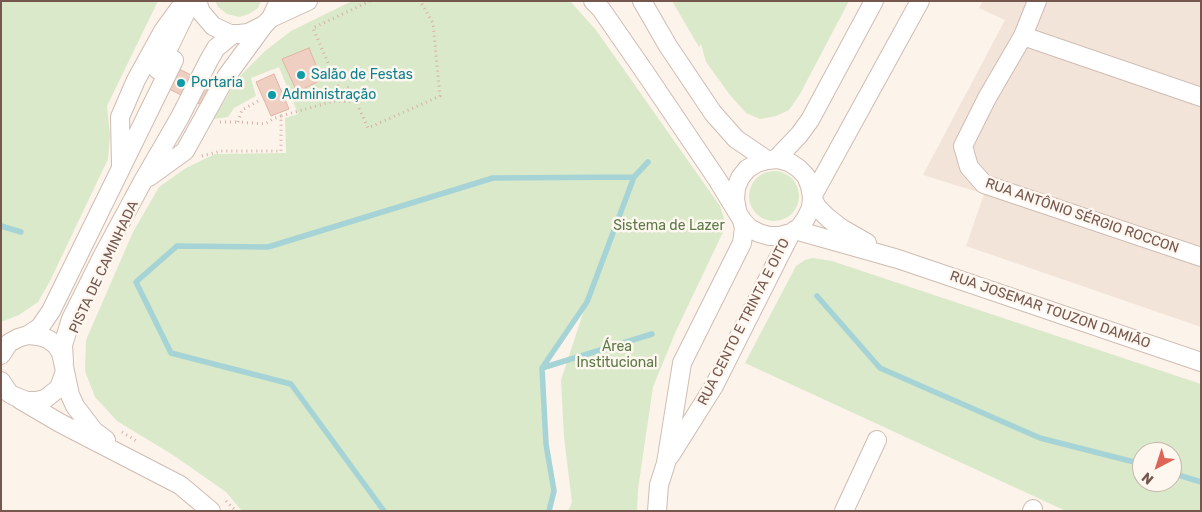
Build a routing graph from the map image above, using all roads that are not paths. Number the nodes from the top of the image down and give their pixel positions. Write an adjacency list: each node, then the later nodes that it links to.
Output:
1 (186, 1): 22 (street)
2 (190, 1): 22 (street)
3 (197, 1): 12 (street)
4 (279, 1): 11 (street)
5 (308, 1): 11 (street)
6 (593, 1): 26 (street)
7 (642, 1): 21 (street)
8 (874, 1): 21 (street)
9 (920, 1): 20 (street)
10 (1037, 1): 13 (street)
11 (268, 22): 12 (street); 18 (street)
12 (240, 34): 18 (street)
13 (1023, 36): 15 (street); 28 (street, RUA ANTÔNIO SÉRGIO ROCCON)
14 (174, 60): 16 (street)
15 (1201, 98)
16 (143, 123): 17 (street); 18 (street)
17 (133, 143): 19 (street); 22 (street)
18 (185, 144): 19 (street); 24 (street)
19 (157, 157): 24 (street)
20 (834, 158): 23 (street); 25 (street)
21 (772, 160): 23 (street); 26 (street)
22 (121, 168): 30 (street)
23 (798, 168): 25 (street)
24 (143, 181): 33 (street)
25 (812, 197): 27 (street); 29 (street, RUA JOSEMAR TOUZON DAMIÃO)
26 (739, 215): 27 (street); 37 (street)
27 (793, 231): 29 (street, RUA JOSEMAR TOUZON DAMIÃO); 37 (street, RUA CENTO E TRINTA E OITO)
28 (1201, 257)
29 (898, 259): 32 (street, RUA JOSEMAR TOUZON DAMIÃO)
30 (28, 335): 31 (street); 33 (street)
31 (4, 348)
32 (1201, 362)
33 (65, 366): 34 (street); 36 (street)
34 (8, 390): 36 (street)
35 (877, 440): 40 (street)
36 (135, 460): 38 (street)
37 (666, 463): 39 (street)
38 (211, 511)
39 (657, 511)
40 (844, 511)

